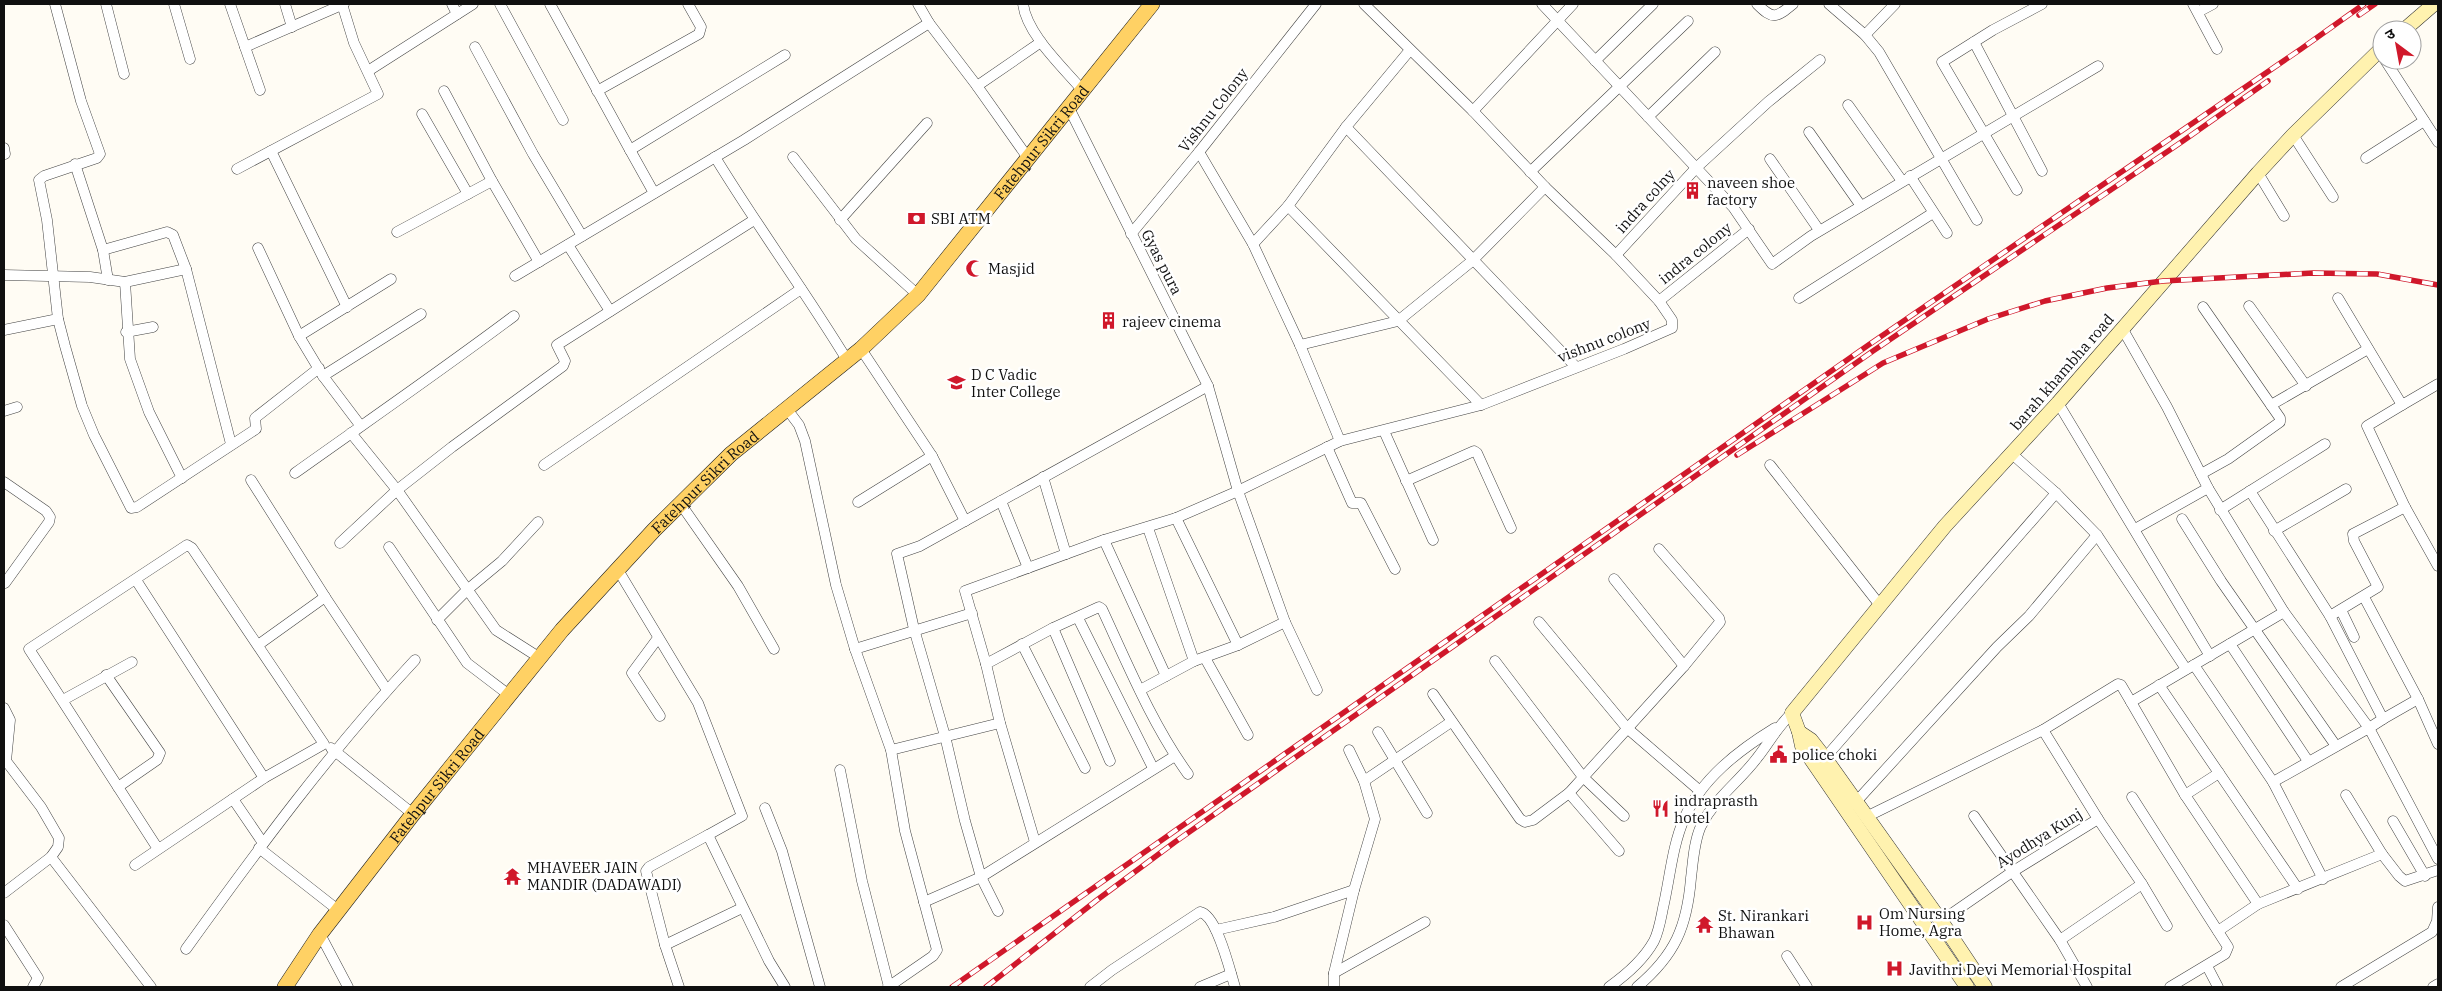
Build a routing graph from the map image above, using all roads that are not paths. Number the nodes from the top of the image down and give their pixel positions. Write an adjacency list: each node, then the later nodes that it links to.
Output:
1 (55, 4): 81 (street)
2 (106, 4): 51 (street)
3 (174, 4): 44 (street)
4 (230, 4): 38 (street)
5 (285, 4): 34 (street)
6 (343, 4): 34 (street); 50 (street)
7 (452, 4): 29 (street)
8 (473, 4): 29 (street)
9 (500, 4): 64 (street)
10 (550, 4): 56 (street)
11 (688, 4): 56 (street)
12 (918, 4): 33 (street)
13 (1023, 4): 36 (street)
14 (1152, 4): 57 (main road, Fatehpur Sikri Road)
15 (1316, 4): 74 (street, Vishnu Colony)
16 (1364, 4): 41 (street, vishnu colony)
17 (1542, 4): 30 (street)
18 (1573, 4): 30 (street)
19 (1653, 4): 46 (street)
20 (1757, 4): 21 (street)
21 (1793, 4)
22 (1828, 4): 35 (street)
23 (1895, 4): 35 (street)
24 (2042, 4): 27 (street)
25 (2213, 4): 28 (street)
26 (2434, 4): 31 (street)
27 (2023, 8): 37 (street)
28 (2195, 8): 40 (street)
29 (457, 14): 50 (street)
30 (1557, 19): 46 (street); 60 (street)
31 (2416, 20)
32 (1688, 21): 52 (street)
33 (929, 23): 53 (street); 75 (street)
34 (292, 27): 38 (street)
35 (1865, 36): 77 (street)
36 (1041, 42): 53 (street); 57 (street)
37 (1974, 42): 62 (street); 69 (street)
38 (245, 47): 54 (street)
39 (475, 47): 106 (street)
40 (2217, 49)
41 (1410, 50): 60 (street, vishnu colony); 67 (street)
42 (1715, 52): 63 (street)
43 (785, 55): 72 (street)
44 (190, 59)
45 (1820, 60): 82 (street, indra colny)
46 (1595, 61): 52 (street)
47 (2372, 63): 70 (street, barah khambha road)
48 (2098, 66): 62 (street)
49 (2392, 70): 65 (street)
50 (368, 71): 73 (street)
51 (124, 74)
52 (1619, 85): 63 (street); 85 (street)
53 (977, 86): 78 (street)
54 (260, 90)
55 (444, 91): 88 (street)
56 (597, 91): 72 (street)
57 (1084, 91): 59 (main road, Fatehpur Sikri Road)
58 (1848, 105): 87 (street)
59 (1069, 108): 78 (main road, Fatehpur Sikri Road); 105 (street, Gyas pura)
60 (1473, 111): 85 (street, vishnu colony)
61 (422, 114): 92 (street)
62 (2013, 116): 69 (street); 84 (street)
63 (1648, 118): 82 (street)
64 (563, 120)
65 (2424, 121): 71 (street); 79 (street)
66 (927, 122): 99 (street)
67 (1346, 127): 94 (street); 112 (street)
68 (1809, 132): 95 (street)
69 (1984, 132): 77 (street); 90 (street)
70 (2294, 135): 86 (street, barah khambha road); 93 (street)
71 (2438, 142)
72 (630, 150): 91 (street)
73 (271, 151): 83 (street); 127 (street)
74 (1199, 152): 105 (street, Vishnu Colony); 107 (street)
75 (715, 157): 91 (street); 98 (street)
76 (793, 157): 99 (street)
77 (1942, 157): 87 (street); 100 (street)
78 (1028, 158): 122 (main road, Fatehpur Sikri Road)
79 (2366, 158)
80 (1770, 160): 102 (street)
81 (75, 164): 110 (street); 116 (street)
82 (1696, 168): 101 (street); 111 (street, indra colny)
83 (237, 169)
84 (2042, 171)
85 (1530, 172): 89 (street, vishnu colony)
86 (2258, 173): 97 (street); 135 (street, barah khambha road)
87 (1906, 178): 95 (street); 96 (street)
88 (492, 181): 92 (street); 113 (street)
89 (1545, 187): 111 (street, vishnu colony); 112 (street)
90 (2017, 190)
91 (654, 193): 106 (street)
92 (468, 194): 103 (street)
93 (2334, 197)
94 (1288, 206): 107 (street); 133 (street)
95 (1861, 206): 102 (street)
96 (1933, 213): 104 (street); 123 (street)
97 (2284, 216)
98 (754, 220): 121 (street); 129 (street)
99 (840, 220): 122 (street)
100 (1977, 220)
101 (1749, 229): 102 (street); 125 (street, indra colony)
102 (1819, 230)
103 (397, 232)
104 (1947, 233)
105 (1131, 234): 146 (street, Gyas pura)
106 (582, 236): 108 (street)
107 (1253, 244): 139 (street)
108 (568, 245): 113 (street); 129 (street)
109 (258, 248): 138 (street)
110 (103, 250): 114 (street); 119 (street)
111 (1616, 255): 125 (street, vishnu colony)
112 (1472, 260): 133 (street); 143 (street)
113 (539, 262): 117 (street)
114 (186, 269): 120 (street); 159 (street)
115 (4, 275): 116 (street)
116 (52, 275): 119 (street); 132 (street)
117 (515, 276)
118 (391, 278): 127 (street)
119 (108, 280): 120 (street)
120 (125, 282): 137 (street)
121 (802, 289): 142 (street); 164 (street)
122 (918, 295): 140 (main road, Fatehpur Sikri Road)
123 (1799, 298)
124 (2338, 298): 141 (street)
125 (1659, 301): 143 (street, vishnu colony)
126 (2249, 306): 147 (street)
127 (348, 307): 138 (street)
128 (2204, 307): 150 (street)
129 (610, 311): 175 (street)
130 (421, 314): 144 (street)
131 (514, 316): 155 (street)
132 (58, 319): 136 (street); 168 (street)
133 (1398, 321): 139 (street); 149 (street)
134 (153, 328): 137 (street)
135 (2122, 328): 148 (street, barah khambha road); 167 (street)
136 (4, 330)
137 (126, 332): 168 (street)
138 (299, 336): 144 (street)
139 (1300, 346): 158 (street)
140 (860, 349): 142 (main road, Fatehpur Sikri Road); 163 (street)
141 (2368, 350): 147 (street); 151 (street)
142 (847, 360): 153 (main road, Fatehpur Sikri Road)
143 (1576, 367): 149 (street, vishnu colony)
144 (321, 372): 155 (street); 159 (street)
145 (2438, 384): 151 (street)
146 (1208, 386): 169 (street); 176 (street, Gyas pura)
147 (2306, 386): 150 (street)
148 (2058, 404): 162 (street, barah khambha road); 190 (street)
149 (1481, 405): 156 (street, vishnu colony)
150 (2271, 405): 167 (street)
151 (2402, 405): 182 (street)
152 (17, 407): 154 (street)
153 (787, 409): 181 (main road, Fatehpur Sikri Road); 228 (street)
154 (4, 411)
155 (360, 425): 157 (street)
156 (1384, 431): 158 (street, vishnu colony); 171 (street)
157 (351, 433): 166 (street); 175 (street)
158 (1340, 441): 161 (street, vishnu colony)
159 (231, 444): 168 (street)
160 (2325, 444): 177 (street)
161 (1327, 446): 176 (street, vishnu colony); 201 (street)
162 (2012, 454): 178 (street); 209 (street, barah khambha road)
163 (932, 456): 180 (street); 186 (street)
164 (544, 465)
165 (1770, 465): 209 (street)
166 (295, 473)
167 (2200, 474): 173 (street)
168 (182, 478)
169 (1043, 478): 179 (street); 198 (street)
170 (251, 480): 207 (street)
171 (1406, 481): 189 (street); 194 (street)
172 (4, 482): 205 (street)
173 (2208, 488): 183 (street); 190 (street)
174 (2346, 489): 191 (street)
175 (397, 490): 195 (street); 206 (street)
176 (1238, 491): 184 (street, vishnu colony); 216 (street, Gyas pura)
177 (2250, 491): 183 (street); 191 (street)
178 (2056, 493): 192 (street); 272 (street)
179 (1001, 501): 186 (street); 200 (street)
180 (858, 502)
181 (680, 503): 202 (main road, Fatehpur Sikri Road); 227 (street)
182 (2406, 507): 199 (street); 208 (street)
183 (2220, 510): 211 (street)
184 (1176, 518): 188 (street, vishnu colony); 226 (street)
185 (2182, 519): 220 (street)
186 (965, 521): 219 (street)
187 (538, 522): 206 (street)
188 (1148, 528): 193 (street, vishnu colony); 233 (street)
189 (1511, 528)
190 (2135, 529): 229 (street)
191 (2274, 531): 213 (street)
192 (2097, 535): 238 (street); 292 (street)
193 (1104, 540): 198 (street, vishnu colony); 240 (street)
194 (1433, 540)
195 (340, 543)
196 (389, 547): 215 (street)
197 (1659, 549): 237 (street)
198 (1066, 554): 200 (street, vishnu colony)
199 (2438, 566)
200 (1028, 568): 212 (street, vishnu colony)
201 (1394, 569)
202 (618, 570): 222 (street); 230 (main road, Fatehpur Sikri Road)
203 (1614, 579): 237 (street)
204 (136, 580): 225 (street); 248 (street); 282 (street)
205 (4, 583)
206 (467, 590): 215 (street); 230 (street)
207 (324, 597): 225 (street); 242 (street)
208 (2364, 597): 210 (street); 247 (street)
209 (1879, 604): 251 (street, barah khambha road)
210 (2341, 610): 213 (street); 221 (street)
211 (2284, 612): 220 (street); 258 (street)
212 (972, 613): 219 (street); 236 (street)
213 (2330, 616): 253 (street)
214 (1078, 618): 218 (street); 243 (street); 277 (street)
215 (437, 620): 246 (street)
216 (1285, 622): 226 (street); 244 (street, Gyas pura)
217 (1539, 622): 257 (street)
218 (1053, 628): 223 (street); 273 (street)
219 (914, 629): 228 (street); 263 (street)
220 (2255, 630): 224 (street); 266 (street)
221 (2354, 637)
222 (658, 638): 252 (street); 301 (street)
223 (1022, 644): 236 (street); 276 (street)
224 (2230, 644): 229 (street); 275 (street)
225 (258, 645): 264 (street)
226 (1238, 645): 231 (street)
227 (774, 649)
228 (854, 649): 267 (street)
229 (2210, 656): 238 (street)
230 (540, 658): 246 (main road, Fatehpur Sikri Road)
231 (1205, 658): 233 (street); 262 (street)
232 (415, 660): 242 (street)
233 (1194, 661): 240 (street)
234 (1495, 661): 281 (street)
235 (132, 662): 239 (street)
236 (986, 664): 255 (street)
237 (1684, 666): 257 (street)
238 (2190, 667): 241 (street); 284 (street)
239 (106, 675): 248 (street); 285 (street)
240 (1166, 676): 243 (street)
241 (2159, 685): 249 (street); 279 (street)
242 (388, 690): 269 (street)
243 (1140, 690): 270 (street)
244 (1317, 690)
245 (1433, 694): 254 (street)
246 (509, 696): 295 (main road, Fatehpur Sikri Road)
247 (2418, 699): 253 (street); 265 (street)
248 (64, 700): 285 (street)
249 (2131, 702): 259 (street); 288 (street)
250 (4, 708): 271 (street)
251 (1792, 713): 256 (street, barah khambha road); 261 (street)
252 (660, 716)
253 (2383, 719): 258 (street)
254 (1451, 722): 274 (street); 287 (street)
255 (1000, 723): 263 (street); 302 (street)
256 (1778, 727): 286 (street, barah khambha road); 353 (street, barah khambha road)
257 (1627, 728): 281 (street); 286 (street)
258 (2368, 728): 266 (street); 308 (street)
259 (2043, 730): 298 (street); 299 (street)
260 (1378, 732): 274 (street)
261 (1799, 732): 272 (street); 355 (street)
262 (1248, 735)
263 (945, 736): 267 (street); 313 (street)
264 (324, 744): 269 (street); 282 (street)
265 (2438, 744)
266 (2336, 746): 275 (street)
267 (892, 750): 319 (street)
268 (1349, 750): 283 (street)
269 (335, 752): 295 (street); 303 (street)
270 (1175, 756): 277 (street); 280 (street)
271 (4, 758): 307 (street)
272 (1825, 758): 292 (street)
273 (1110, 761)
274 (1396, 761): 283 (street); 294 (street)
275 (2308, 761): 284 (street)
276 (1085, 768)
277 (1153, 768): 302 (street)
278 (840, 770): 347 (street)
279 (2219, 773): 288 (street); 316 (street)
280 (1188, 774)
281 (1583, 777): 287 (street); 296 (street)
282 (264, 778): 291 (street)
283 (1364, 780): 317 (street)
284 (2273, 782): 314 (street)
285 (118, 787): 304 (street)
286 (1700, 791): 352 (street, barah khambha road)
287 (1569, 793): 305 (street)
288 (2185, 795): 320 (street)
289 (2346, 796): 306 (street)
290 (2132, 797): 330 (street)
291 (233, 799): 303 (street); 304 (street)
292 (1856, 803): 298 (street)
293 (765, 808): 346 (street)
294 (1428, 813)
295 (413, 814): 323 (main road, Fatehpur Sikri Road)
296 (1624, 816)
297 (1974, 816): 311 (street)
298 (1866, 817): 325 (street)
299 (2098, 819): 311 (street, Ayodhya Kunj); 315 (street, Ayodhya Kunj)
300 (2393, 821): 312 (street)
301 (708, 835): 322 (street); 333 (street)
302 (1035, 842): 313 (street)
303 (261, 845): 323 (street); 334 (street)
304 (158, 849): 309 (street)
305 (1619, 851)
306 (2382, 854): 312 (street); 314 (street)
307 (51, 857): 318 (street); 341 (street)
308 (2438, 859)
309 (134, 866)
310 (2438, 870): 312 (street)
311 (2012, 872): 325 (street, Ayodhya Kunj); 332 (street)
312 (2425, 876)
313 (981, 877): 319 (street); 324 (street)
314 (2323, 879): 316 (street)
315 (2142, 884): 328 (street, Ayodhya Kunj); 332 (street)
316 (2298, 889): 320 (street)
317 (1354, 890): 329 (street); 337 (street)
318 (4, 893)
319 (924, 902): 347 (street)
320 (2258, 904): 330 (street)
321 (2438, 907): 360 (street)
322 (742, 908): 333 (street); 345 (street)
323 (338, 910): 331 (main road, Fatehpur Sikri Road)
324 (998, 911)
325 (1941, 921): 356 (street)
326 (1426, 922): 337 (street)
327 (4, 925): 340 (street)
328 (2167, 926)
329 (1216, 930): 338 (street); 348 (street)
330 (2218, 931): 336 (street)
331 (320, 934): 342 (main road, Fatehpur Sikri Road); 343 (street)
332 (2060, 940): 357 (street)
333 (666, 945): 344 (street)
334 (186, 949)
335 (1787, 956): 354 (street)
336 (2207, 966): 358 (street); 359 (street)
337 (1334, 973): 351 (street)
338 (1231, 974): 349 (street); 350 (street)
339 (2438, 984): 361 (street)
340 (33, 987)
341 (151, 987)
342 (285, 987)
343 (348, 987)
344 (678, 987)
345 (785, 987)
346 (820, 987)
347 (889, 987)
348 (1090, 987)
349 (1200, 987)
350 (1235, 987)
351 (1334, 987)
352 (1609, 987)
353 (1637, 987)
354 (1807, 987)
355 (1967, 987)
356 (1985, 987)
357 (2087, 987)
358 (2170, 987)
359 (2218, 987)
360 (2340, 987)
361 (2433, 987)

